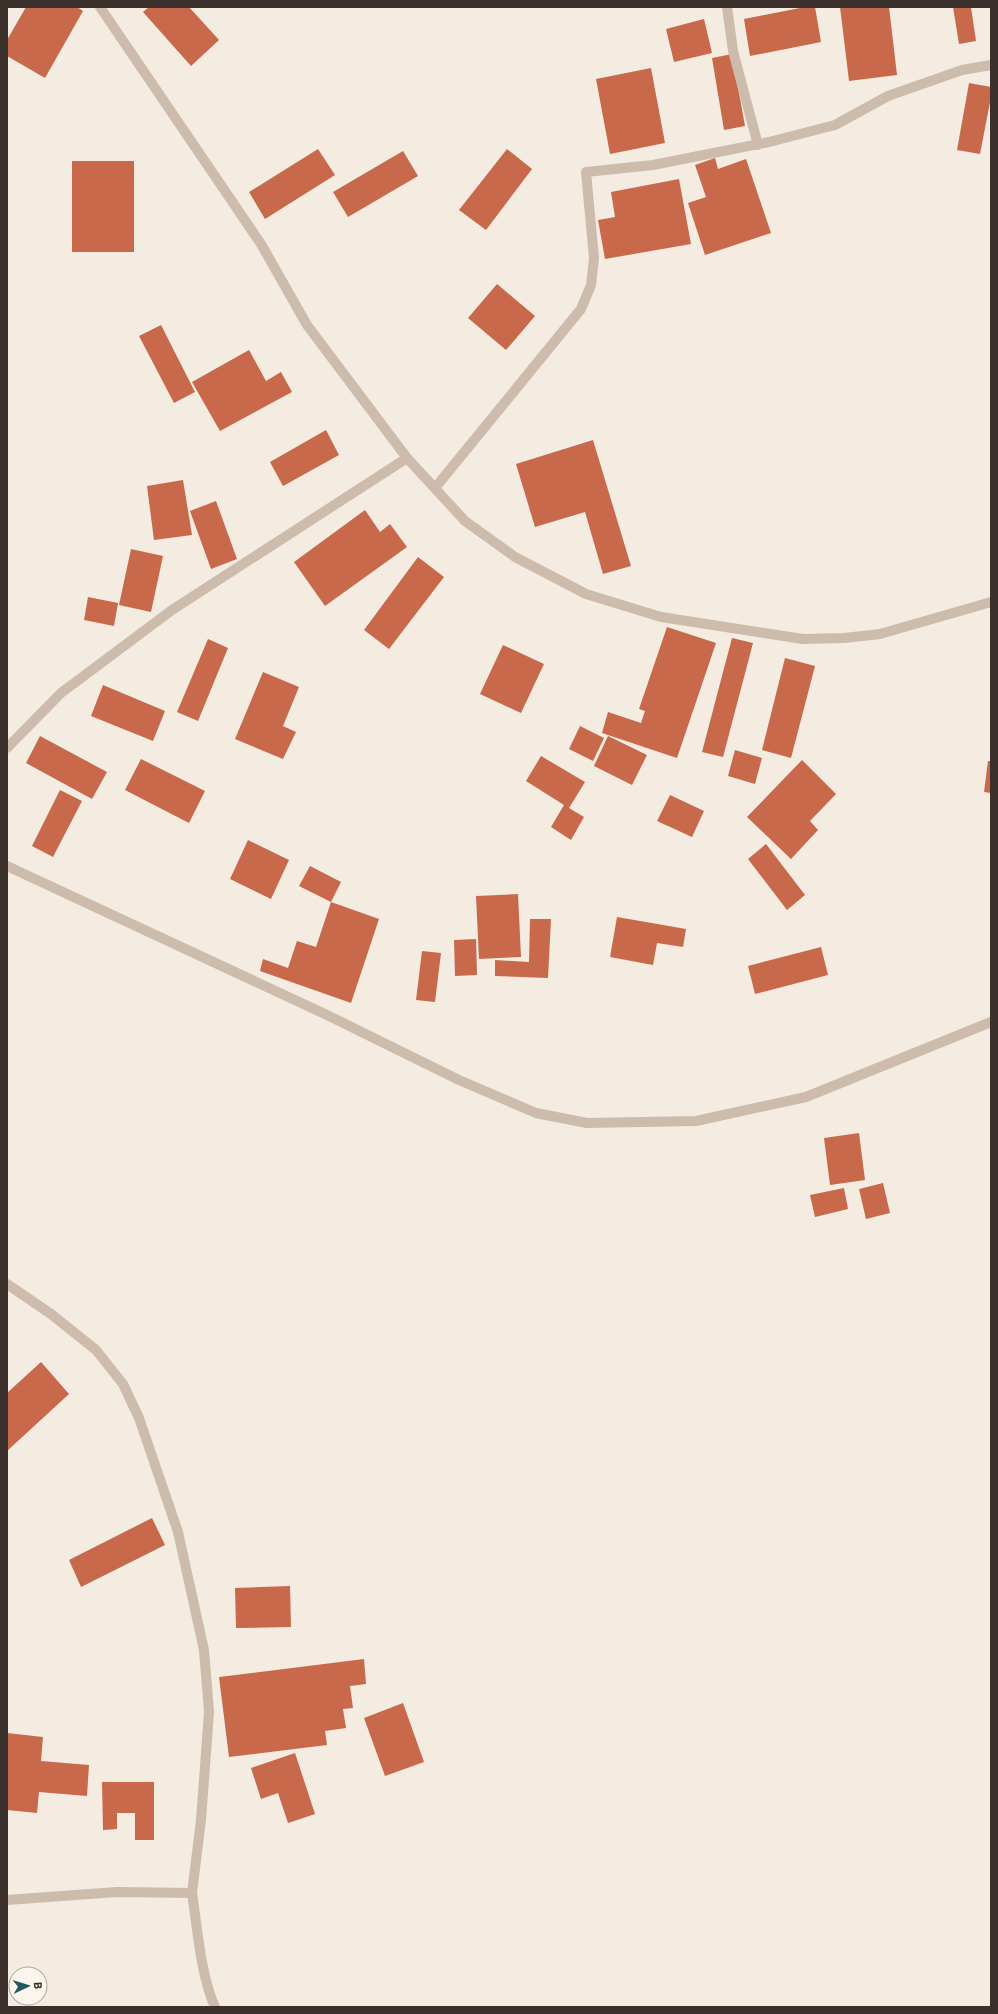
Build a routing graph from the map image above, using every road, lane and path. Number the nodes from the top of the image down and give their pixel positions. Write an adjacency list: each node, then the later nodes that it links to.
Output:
1 (100, 7): 5 (street)
2 (727, 7): 4 (street)
3 (991, 65): 4 (street)
4 (758, 145): 6 (street)
5 (407, 458): 6 (street); 8 (street)
6 (435, 488): 7 (street)
7 (991, 602)
8 (7, 748)
9 (7, 866): 10 (street)
10 (991, 1022)
11 (7, 1284): 12 (street)
12 (192, 1893): 13 (street); 14 (street)
13 (7, 1900)
14 (215, 2007)

